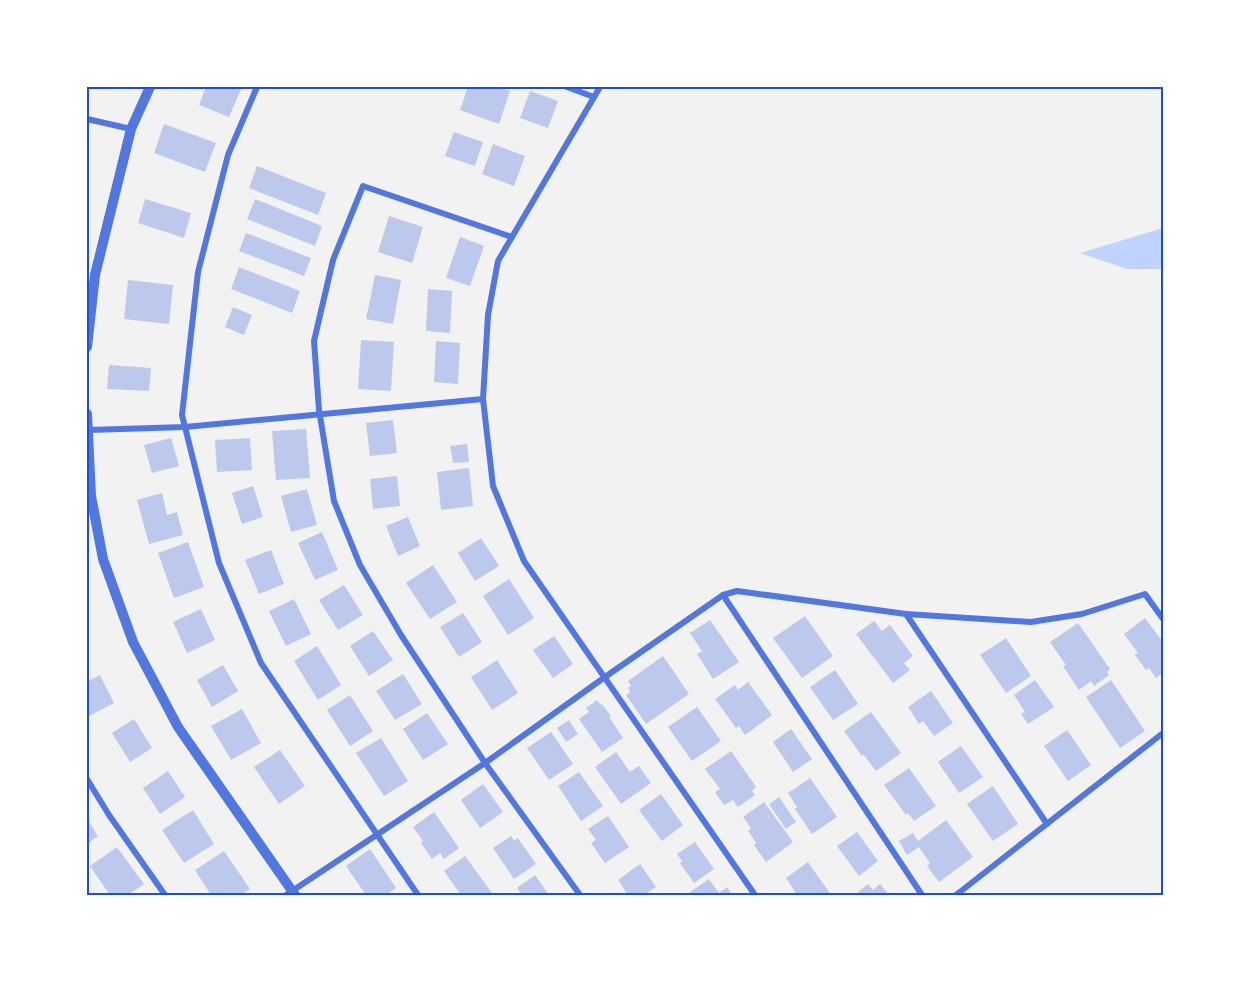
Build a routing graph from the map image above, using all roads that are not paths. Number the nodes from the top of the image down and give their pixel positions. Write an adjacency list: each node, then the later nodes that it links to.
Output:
1 (150, 87): 7 (street)
2 (257, 87): 13 (street)
3 (567, 87): 5 (street)
4 (600, 87): 5 (street)
5 (594, 97): 8 (street)
6 (87, 119): 7 (street)
7 (131, 129): 9 (street)
8 (512, 237): 10 (street); 12 (street)
9 (87, 347)
10 (483, 399): 12 (street); 18 (street)
11 (87, 414): 14 (street)
12 (320, 414): 13 (street); 20 (street)
13 (185, 427): 14 (street); 23 (street)
14 (87, 430): 24 (street)
15 (723, 595): 16 (street); 18 (street); 29 (street)
16 (906, 614): 17 (street); 22 (street)
17 (1163, 619)
18 (605, 677): 20 (street); 28 (street)
19 (1163, 734): 22 (street)
20 (485, 763): 23 (street); 27 (street)
21 (87, 779): 25 (street)
22 (1047, 824): 30 (street)
23 (376, 835): 24 (street); 26 (street)
24 (291, 894)
25 (165, 895)
26 (418, 895)
27 (580, 895)
28 (755, 895)
29 (922, 895)
30 (956, 895)

